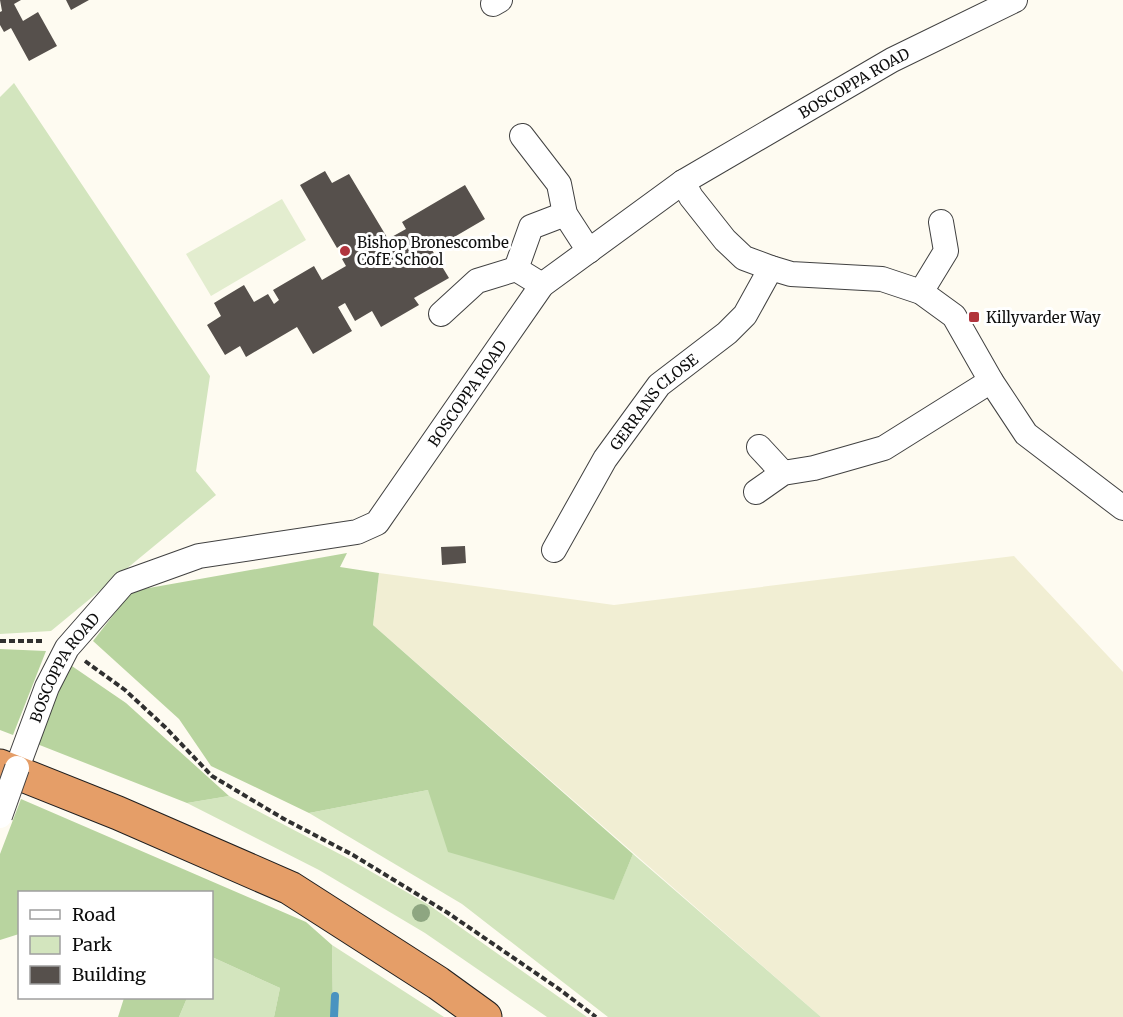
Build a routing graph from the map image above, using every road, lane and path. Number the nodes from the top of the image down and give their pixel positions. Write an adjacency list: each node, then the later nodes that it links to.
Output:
1 (1015, 0): 3 (street, BOSCOPPA ROAD)
2 (522, 136): 4 (street)
3 (683, 182): 6 (street, BOSCOPPA ROAD); 7 (street)
4 (565, 214): 6 (street); 8 (street)
5 (941, 222): 10 (street)
6 (589, 251): 9 (street, BOSCOPPA ROAD)
7 (771, 268): 10 (street); 17 (street, GERRANS CLOSE)
8 (516, 269): 9 (street); 11 (street)
9 (542, 285): 19 (street, BOSCOPPA ROAD)
10 (921, 292): 12 (street)
11 (441, 314)
12 (991, 381): 14 (street); 16 (street)
13 (759, 447): 14 (street)
14 (783, 473): 15 (street)
15 (756, 492)
16 (1123, 508)
17 (554, 550)
18 (0, 641): 19 (path)
19 (67, 648): 21 (street, BOSCOPPA ROAD, bridge); 23 (path)
20 (0, 766): 22 (highway)
21 (0, 816)
22 (485, 1017)
23 (596, 1017)

